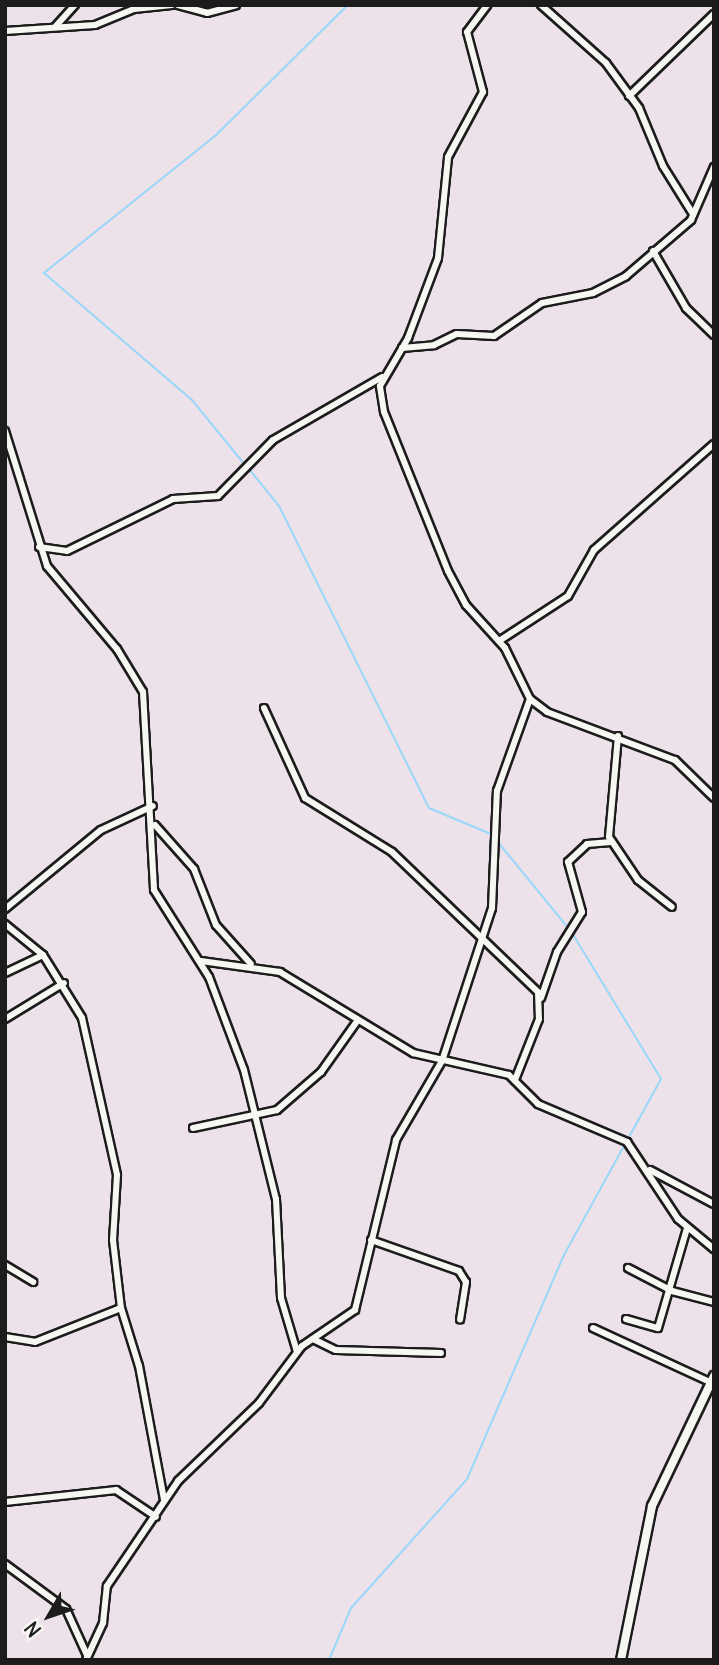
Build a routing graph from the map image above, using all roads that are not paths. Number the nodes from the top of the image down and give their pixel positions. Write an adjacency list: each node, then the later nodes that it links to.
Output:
1 (75, 5): 8 (street)
2 (172, 5): 8 (street)
3 (178, 5): 4 (street)
4 (236, 5)
5 (487, 5): 15 (street)
6 (541, 5): 10 (street)
7 (714, 14): 10 (street)
8 (55, 27): 9 (street)
9 (5, 31)
10 (629, 96): 12 (street)
11 (714, 167): 12 (street)
12 (694, 214): 13 (street)
13 (653, 251): 14 (street); 15 (street)
14 (714, 335)
15 (402, 348): 16 (street)
16 (383, 376): 19 (street); 20 (street)
17 (5, 430): 19 (street)
18 (714, 444): 20 (street)
19 (39, 547): 25 (street)
20 (499, 641): 21 (street)
21 (530, 699): 23 (street); 31 (street)
22 (264, 708): 31 (street)
23 (618, 736): 24 (street); 27 (street)
24 (714, 798)
25 (153, 806): 26 (street); 29 (street)
26 (155, 825): 33 (street); 34 (street)
27 (611, 842): 28 (street); 37 (street)
28 (672, 907)
29 (5, 909)
30 (7, 927): 32 (street)
31 (483, 941): 37 (street); 40 (street)
32 (43, 955): 35 (street); 36 (street)
33 (201, 961): 34 (street); 42 (street)
34 (250, 964): 39 (street)
35 (5, 973)
36 (64, 983): 38 (street); 54 (street)
37 (541, 998): 41 (street)
38 (5, 1019)
39 (358, 1020): 40 (street); 42 (street)
40 (442, 1061): 41 (street); 47 (street)
41 (515, 1080): 44 (street)
42 (256, 1119): 43 (street); 60 (street)
43 (193, 1128)
44 (650, 1170): 45 (street); 46 (street)
45 (714, 1204)
46 (687, 1228): 48 (street); 52 (street)
47 (371, 1241): 56 (street); 59 (street)
48 (714, 1249)
49 (5, 1265): 51 (street)
50 (628, 1268): 52 (street)
51 (33, 1282)
52 (667, 1289): 53 (street); 55 (street)
53 (714, 1303)
54 (121, 1308): 58 (street); 63 (street)
55 (626, 1319)
56 (460, 1320)
57 (593, 1328): 62 (street)
58 (5, 1338)
59 (313, 1339): 60 (street); 61 (street)
60 (297, 1352): 63 (street)
61 (441, 1353)
62 (712, 1379): 68 (street)
63 (164, 1500): 65 (street)
64 (5, 1502): 65 (street)
65 (156, 1517): 67 (street)
66 (5, 1564): 67 (street)
67 (87, 1658)
68 (621, 1660)

